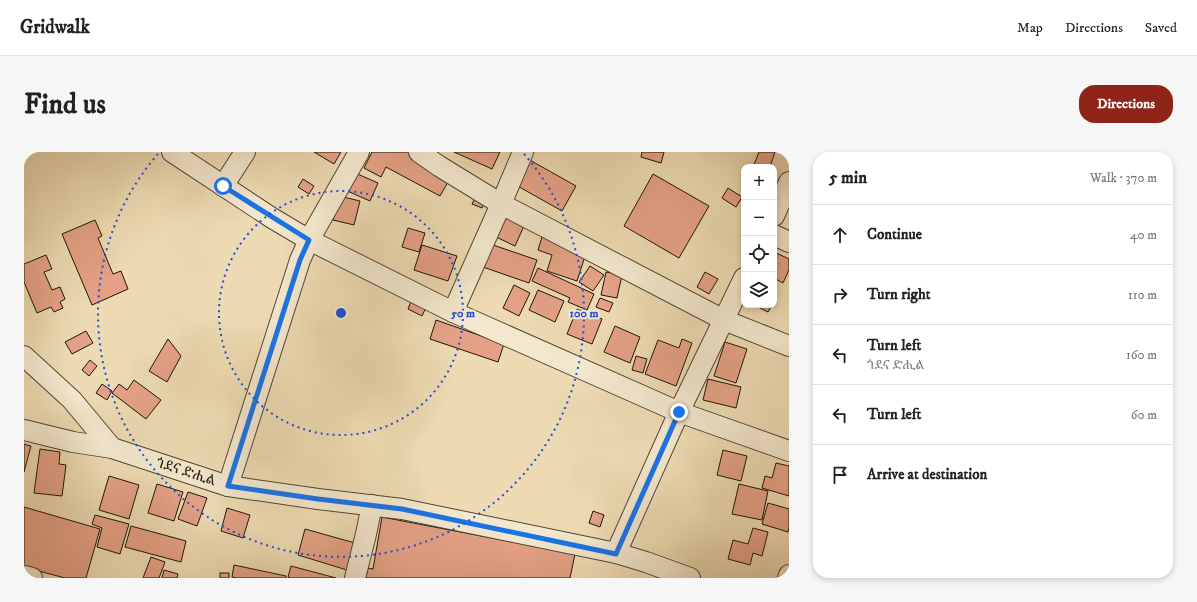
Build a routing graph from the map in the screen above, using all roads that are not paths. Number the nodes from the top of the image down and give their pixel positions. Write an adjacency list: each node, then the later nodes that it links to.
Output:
1 (172, 152): 7 (street)
2 (245, 152): 7 (street)
3 (359, 152): 11 (street)
4 (418, 152): 8 (street)
5 (523, 152): 8 (street)
6 (789, 182): 9 (street)
7 (223, 186): 11 (street)
8 (502, 204): 14 (street); 15 (street)
9 (777, 209)
10 (776, 236): 12 (street)
11 (309, 240): 14 (street); 22 (street)
12 (789, 242)
13 (741, 284): 15 (street)
14 (453, 312): 18 (street)
15 (724, 320): 16 (street); 18 (street)
16 (789, 346)
17 (24, 356): 20 (street)
18 (679, 412): 21 (street); 24 (street)
19 (24, 430): 20 (street, ጎደና ድሒል)
20 (112, 448): 22 (street, ጎደና ድሒል)
21 (789, 451)
22 (228, 486): 23 (street, ጎደና ድሒል)
23 (372, 504): 24 (street, ጎደና ድሒል); 29 (street)
24 (616, 554): 25 (street, ጎደና ድሒል)
25 (644, 570): 30 (street, ጎደና ድሒል)
26 (789, 575): 31 (street)
27 (24, 576): 28 (street)
28 (32, 578)
29 (355, 578)
30 (690, 578)
31 (788, 578)

